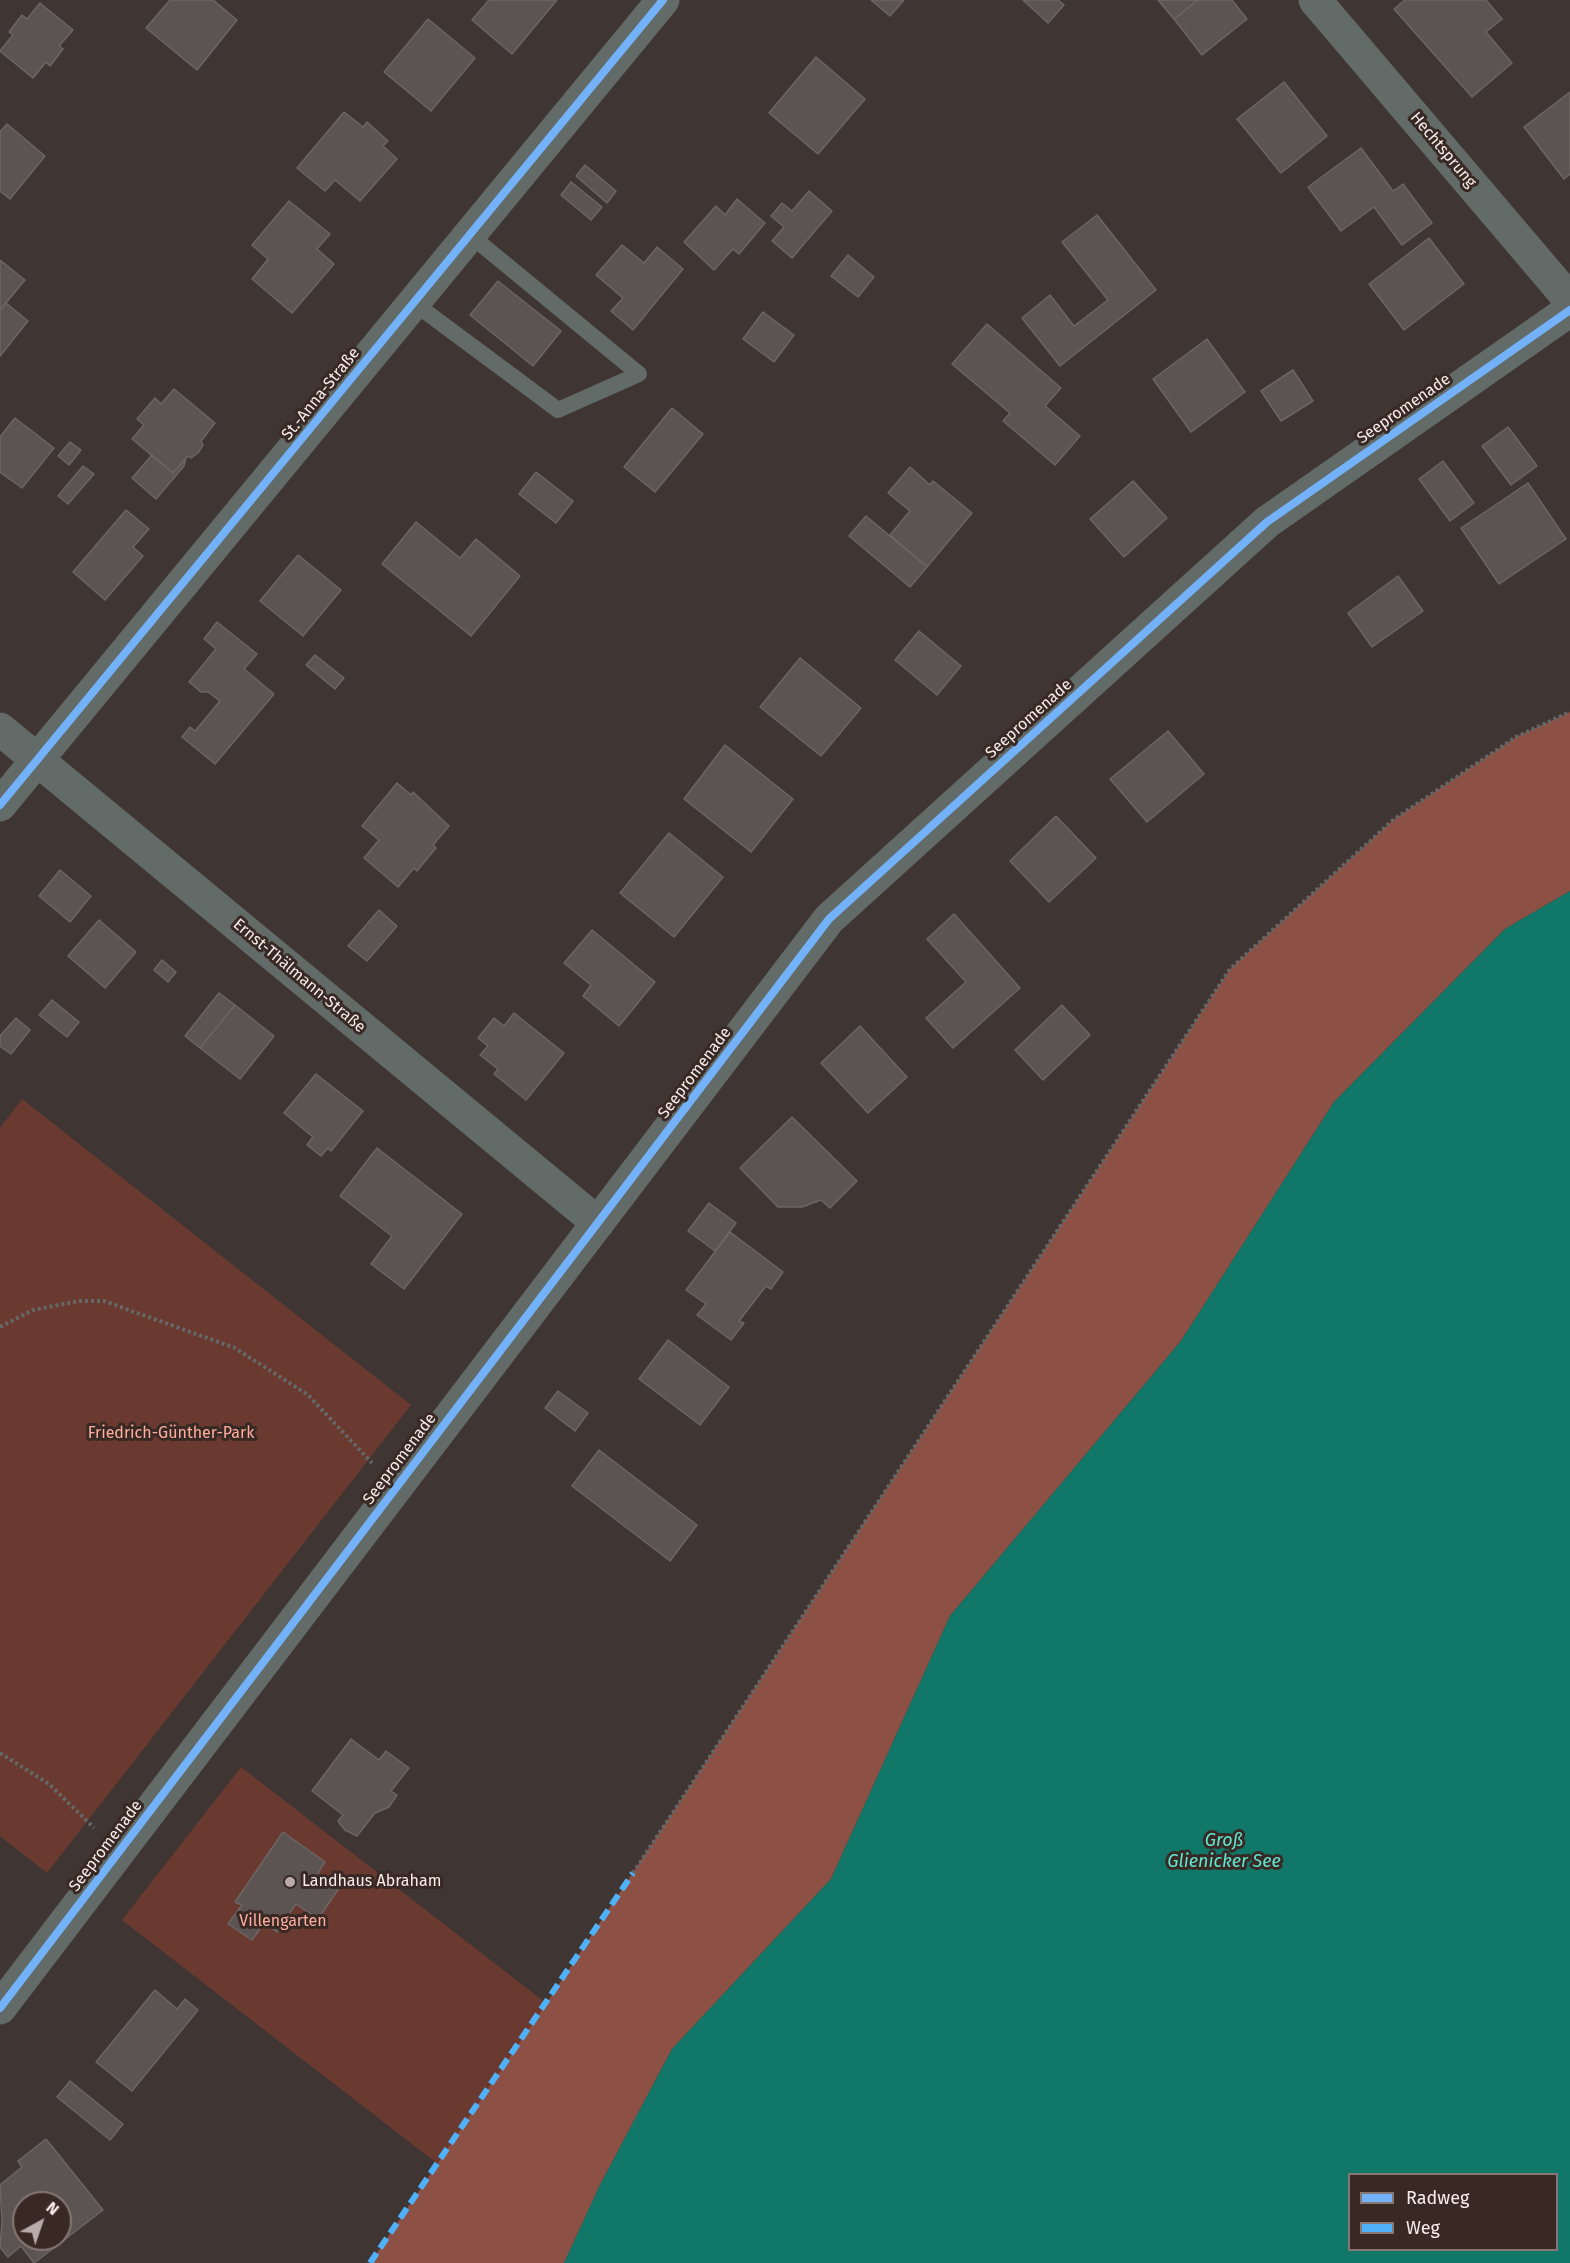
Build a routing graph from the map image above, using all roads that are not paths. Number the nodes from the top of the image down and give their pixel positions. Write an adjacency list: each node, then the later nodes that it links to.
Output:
1 (663, 0): 3 (street, St.-Anna-Straße)
2 (1316, 0): 4 (street, Hechtsprung)
3 (470, 235): 5 (street, St.-Anna-Straße); 5 (lane)
4 (1570, 300)
5 (414, 303): 8 (street, St.-Anna-Straße)
6 (1570, 310): 10 (street, Seepromenade)
7 (0, 729): 8 (street, Ernst-Thälmann-Straße)
8 (38, 760): 9 (street, St.-Anna-Straße); 10 (street, Ernst-Thälmann-Straße)
9 (0, 805)
10 (597, 1223): 11 (street, Seepromenade)
11 (0, 2008)

